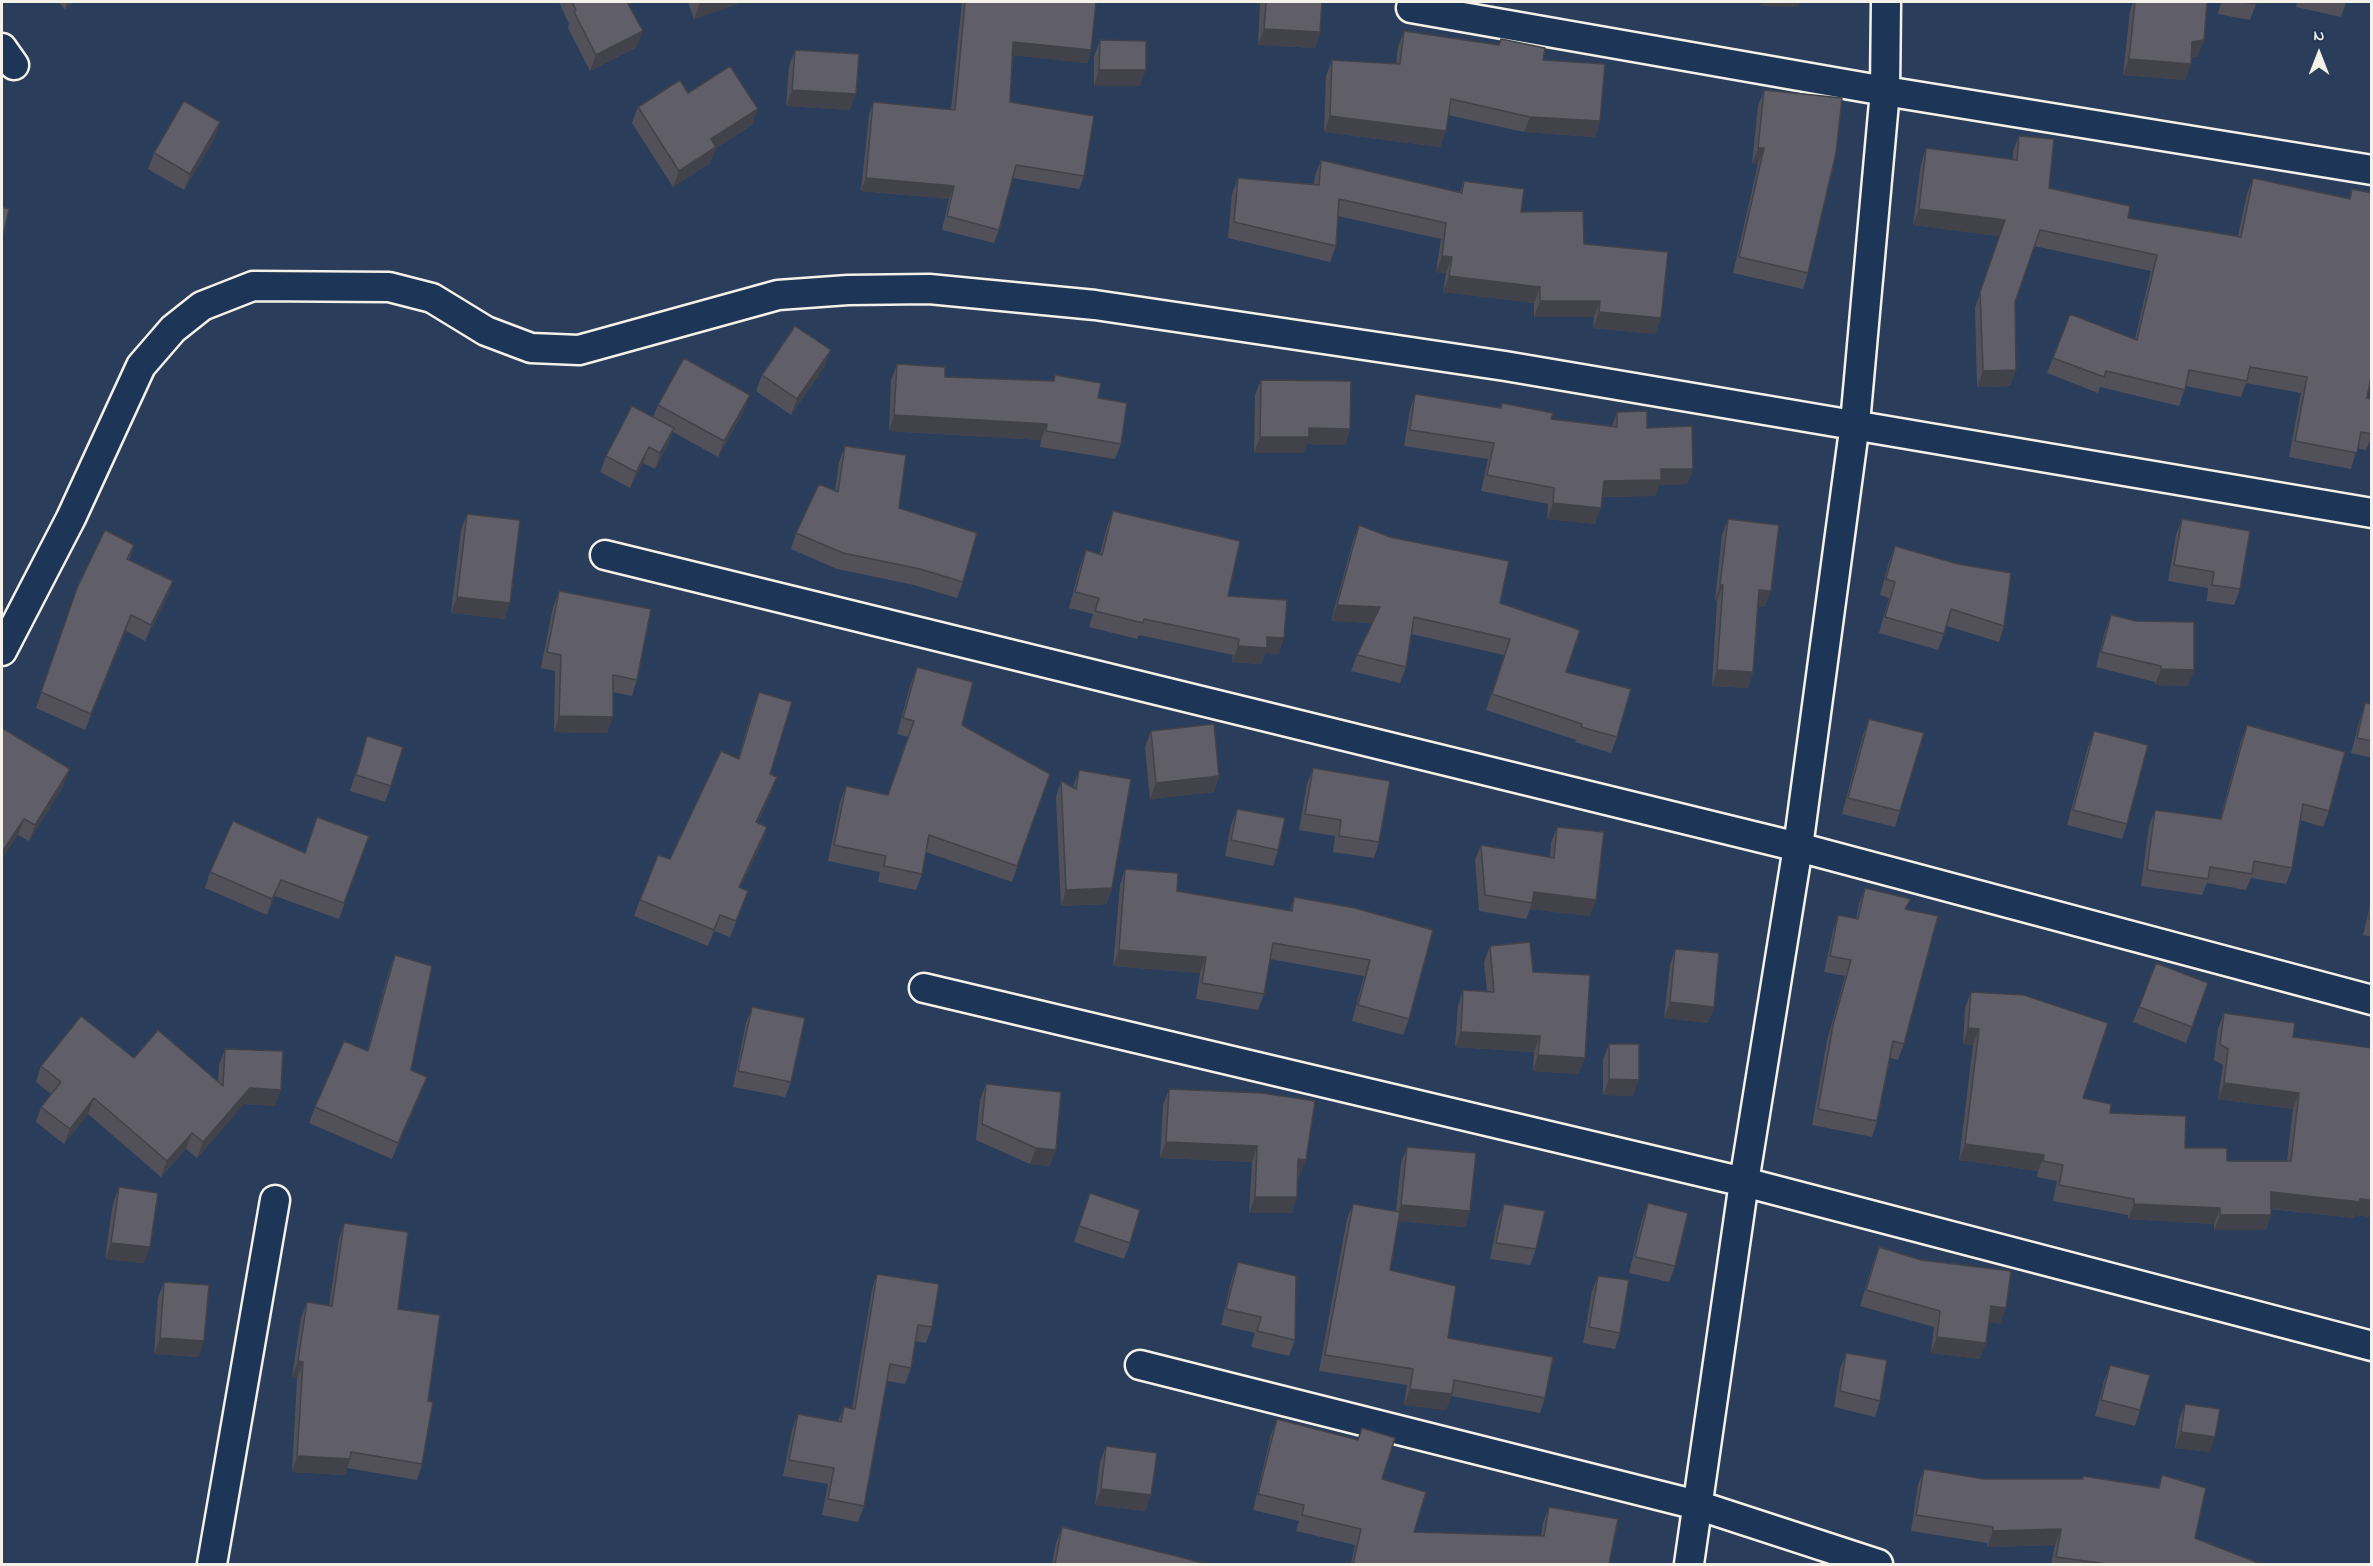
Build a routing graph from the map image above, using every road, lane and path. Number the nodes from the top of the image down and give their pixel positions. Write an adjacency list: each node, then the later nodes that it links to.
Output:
1 (1886, 2): 3 (street)
2 (1412, 8): 3 (street)
3 (1885, 91): 4 (street); 5 (street)
4 (2372, 170)
5 (1855, 423): 6 (street); 8 (street); 9 (street)
6 (2372, 513)
7 (605, 555): 9 (street)
8 (2, 651)
9 (1798, 847): 11 (street); 12 (street)
10 (924, 988): 12 (street)
11 (2372, 1000)
12 (1744, 1182): 14 (street); 16 (street)
13 (275, 1200): 17 (street)
14 (2372, 1346)
15 (1140, 1365): 16 (street)
16 (1697, 1505): 18 (street); 19 (street)
17 (212, 1564)
18 (1689, 1564)
19 (1878, 1564)

